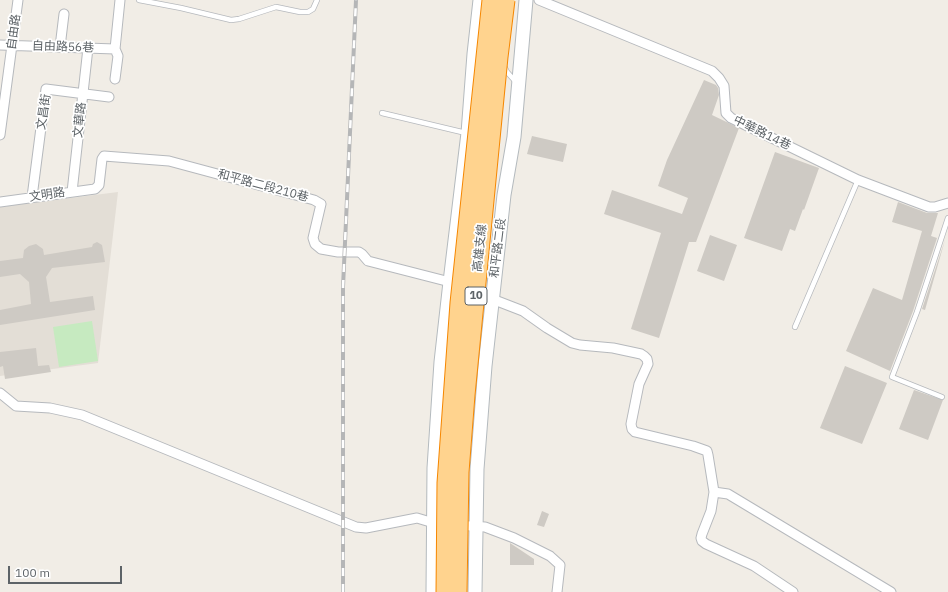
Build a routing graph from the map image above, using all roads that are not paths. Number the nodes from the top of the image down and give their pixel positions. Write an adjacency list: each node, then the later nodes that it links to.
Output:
1 (18, 0): 12 (street, 自由路)
2 (120, 0): 15 (street)
3 (140, 0): 4 (lane)
4 (317, 0)
5 (480, 0): 22 (street)
6 (491, 0): 40 (highway, 高雄支線 / 10, bridge)
7 (507, 0): 17 (lane); 41 (highway, 高雄支線 / 10, bridge)
8 (526, 0): 17 (street, 和平路二段)
9 (539, 0): 24 (street, 中華路14巷)
10 (64, 14): 13 (street)
11 (0, 45): 12 (street, 自由路56巷)
12 (12, 46): 13 (street, 自由路56巷); 21 (street, 自由路)
13 (60, 47): 14 (street, 自由路56巷)
14 (88, 48): 15 (street, 自由路56巷); 18 (street, 文華路)
15 (115, 49): 16 (street)
16 (115, 79)
17 (518, 85): 32 (street, 和平路二段)
18 (83, 94): 19 (street, 文昌街); 26 (street, 文華路); 27 (street, 文昌街)
19 (109, 97)
20 (382, 113): 22 (lane)
21 (1, 124): 23 (street, 自由路)
22 (468, 133): 31 (street)
23 (0, 135)
24 (858, 180): 29 (street, 中華路14巷); 33 (lane)
25 (95, 189): 26 (street, 文明路); 31 (street, 和平路二段210巷)
26 (72, 192): 27 (street, 文明路)
27 (32, 197): 28 (street, 文明路)
28 (0, 202)
29 (947, 205)
30 (948, 218): 35 (lane)
31 (450, 282): 37 (street)
32 (492, 299): 36 (street); 38 (street, 和平路二段)
33 (795, 327)
34 (0, 393): 37 (street)
35 (942, 397)
36 (714, 492): 44 (street); 45 (street)
37 (434, 524): 38 (street); 39 (street)
38 (476, 526): 42 (street, 和平路二段); 43 (street)
39 (433, 592)
40 (444, 592)
41 (458, 592)
42 (475, 592)
43 (557, 592)
44 (793, 592)
45 (891, 592)

